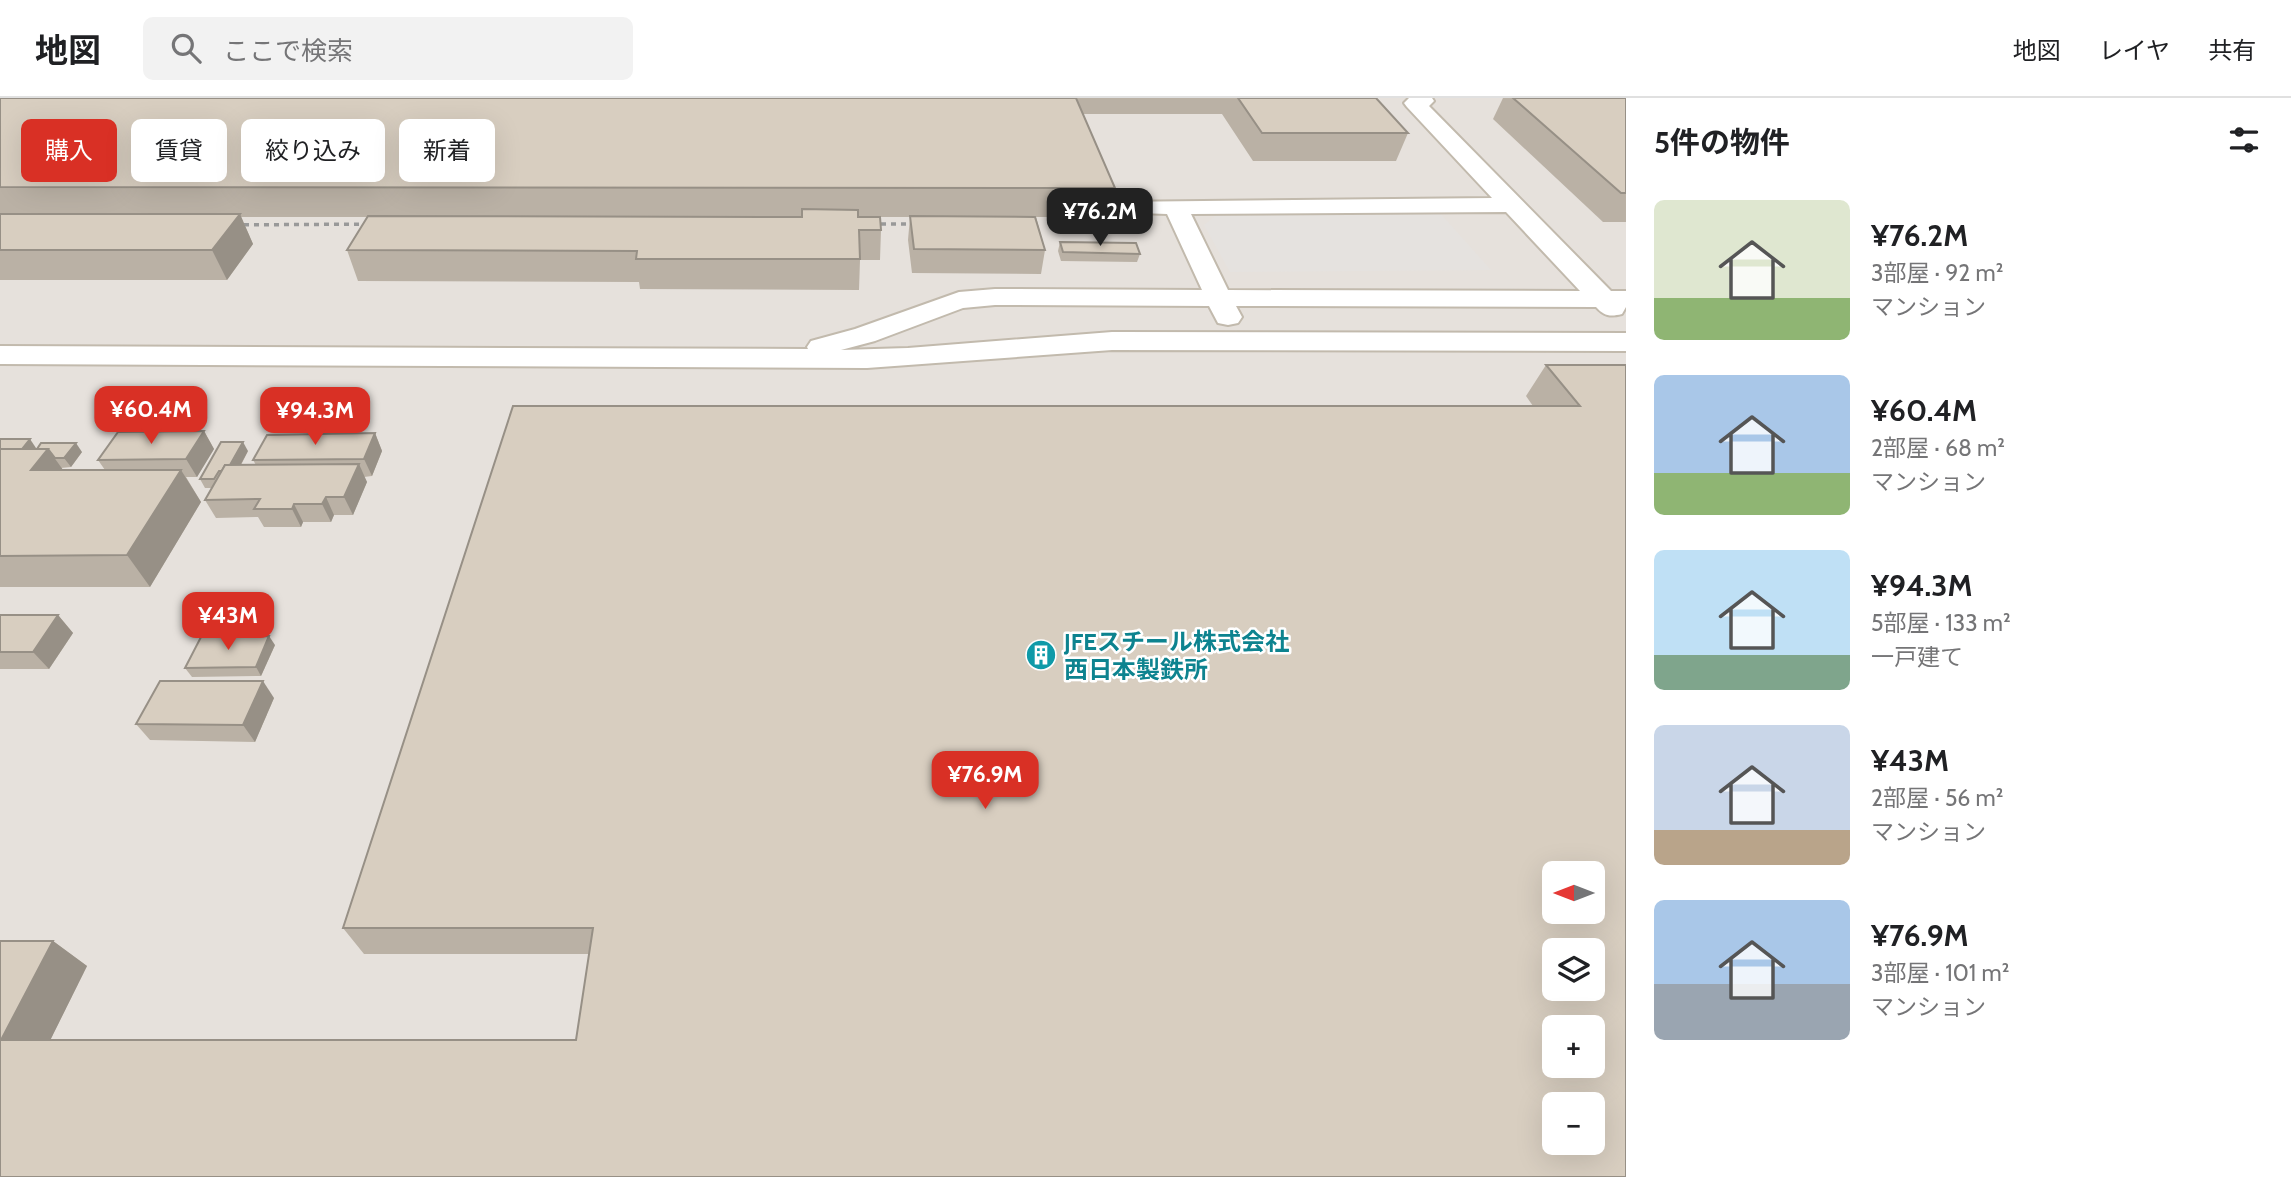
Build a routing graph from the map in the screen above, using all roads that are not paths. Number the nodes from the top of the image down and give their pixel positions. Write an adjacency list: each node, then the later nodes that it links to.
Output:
1 (1420, 98): 2 (lane)
2 (1512, 205): 4 (lane); 6 (lane)
3 (1120, 207): 4 (lane)
4 (1176, 207): 5 (lane)
5 (1218, 297): 6 (lane); 8 (lane); 11 (lane)
6 (1614, 299): 7 (lane)
7 (1626, 324)
8 (1239, 341): 9 (lane); 11 (lane)
9 (1626, 342)
10 (0, 355): 11 (lane)
11 (785, 356)

